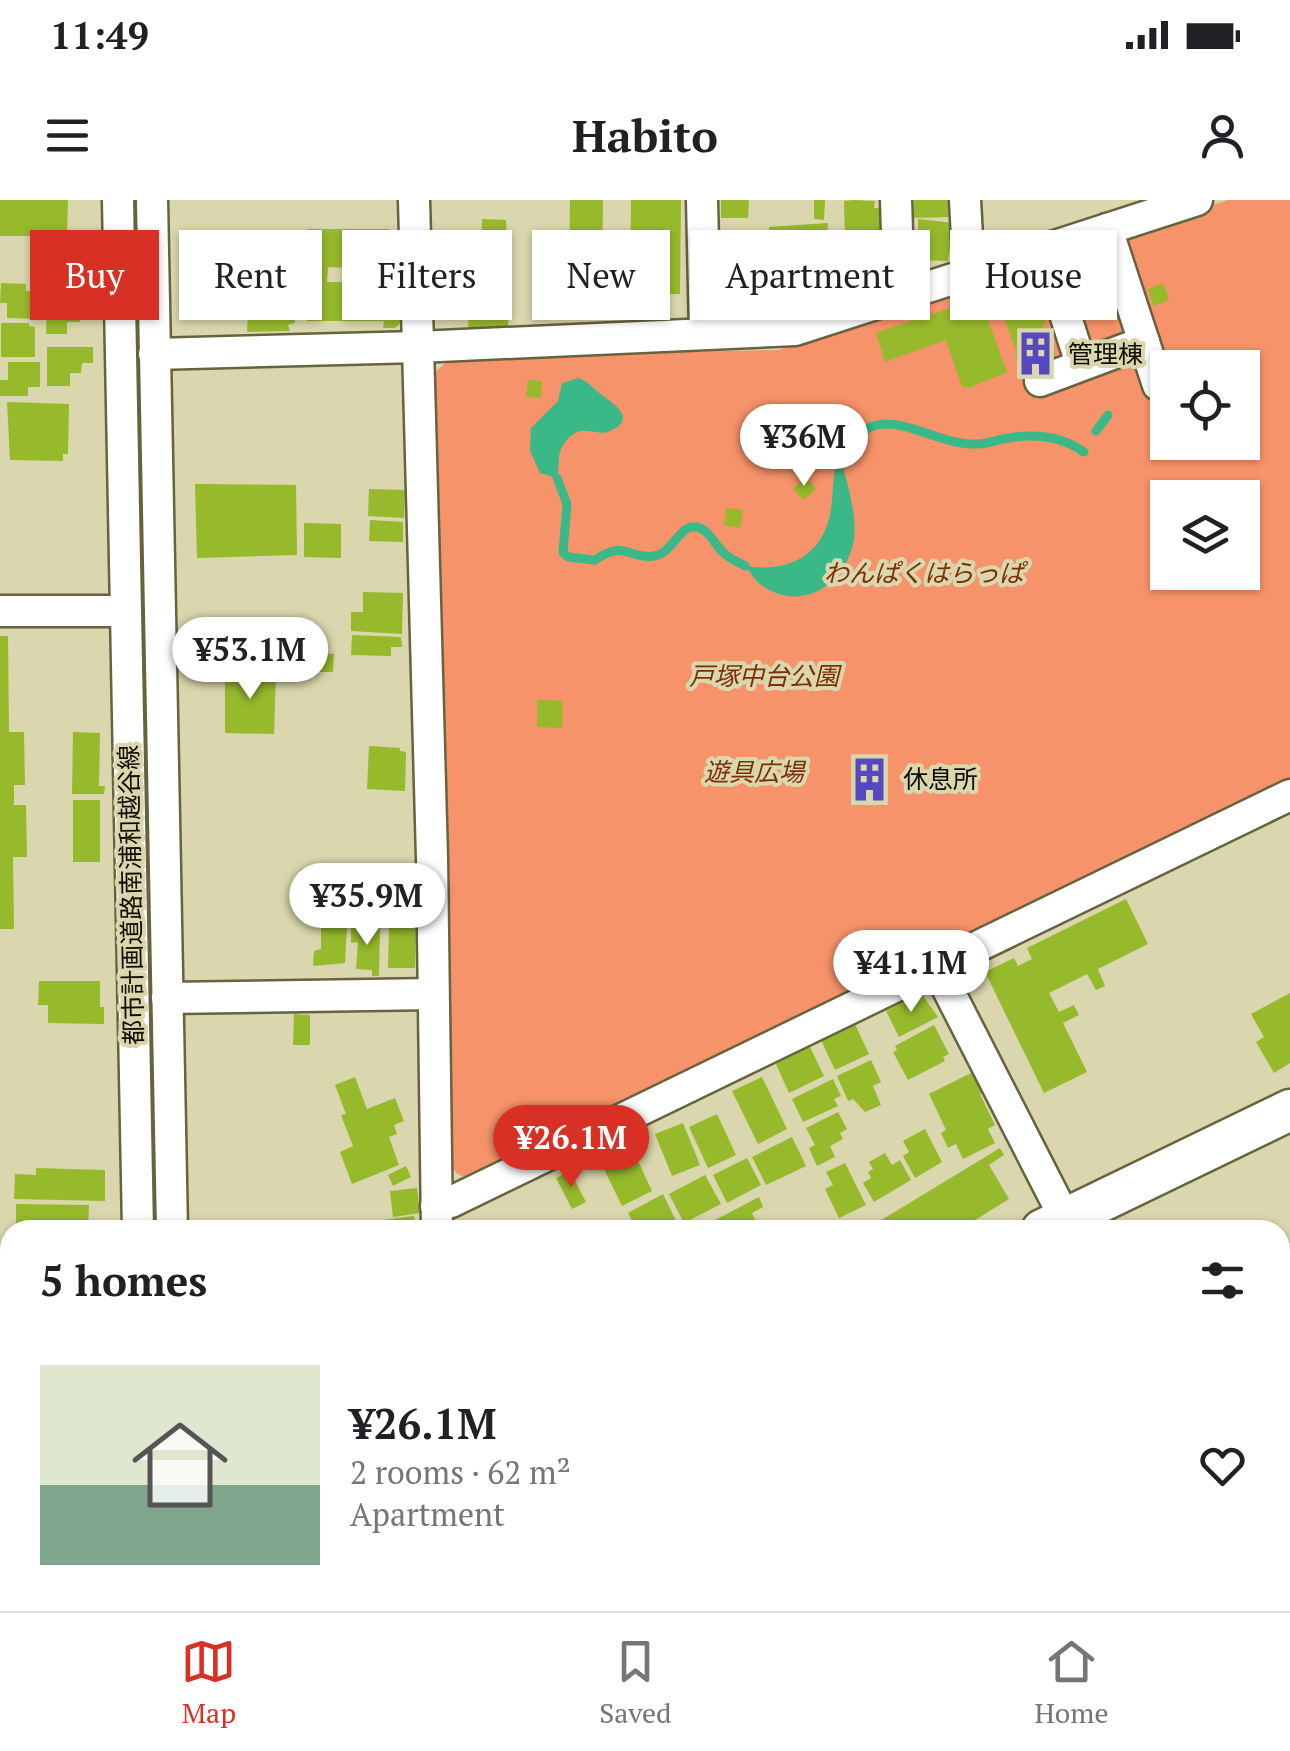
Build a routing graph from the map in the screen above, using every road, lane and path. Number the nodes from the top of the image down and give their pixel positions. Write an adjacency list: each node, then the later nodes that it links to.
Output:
1 (118, 200): 22 (street, 都市計画道路南浦和越谷線)
2 (152, 200): 17 (street, 都市計画道路南浦和越谷線)
3 (414, 200): 16 (street)
4 (702, 200): 14 (street)
5 (896, 200): 9 (street)
6 (965, 200): 10 (street)
7 (1197, 200): 8 (street)
8 (1108, 229): 11 (street); 15 (street)
9 (897, 230)
10 (967, 230)
11 (1105, 230)
12 (826, 320): 14 (street)
13 (1067, 320): 19 (street)
14 (705, 332): 16 (street)
15 (1144, 342): 18 (street); 19 (street)
16 (418, 347): 17 (street); 25 (street)
17 (154, 354): 26 (street, 都市計画道路南浦和越谷線)
18 (1150, 360)
19 (1081, 364): 20 (street)
20 (1040, 381)
21 (0, 611): 22 (street)
22 (124, 611): 29 (street, 都市計画道路南浦和越谷線)
23 (1290, 794): 24 (street)
24 (936, 966): 28 (street); 31 (street)
25 (433, 994): 26 (street); 28 (street)
26 (166, 998): 30 (street, 都市計画道路南浦和越谷線)
27 (1290, 1110): 32 (main road)
28 (437, 1218)
29 (138, 1220)
30 (172, 1220)
31 (1056, 1220)
32 (1071, 1220)

